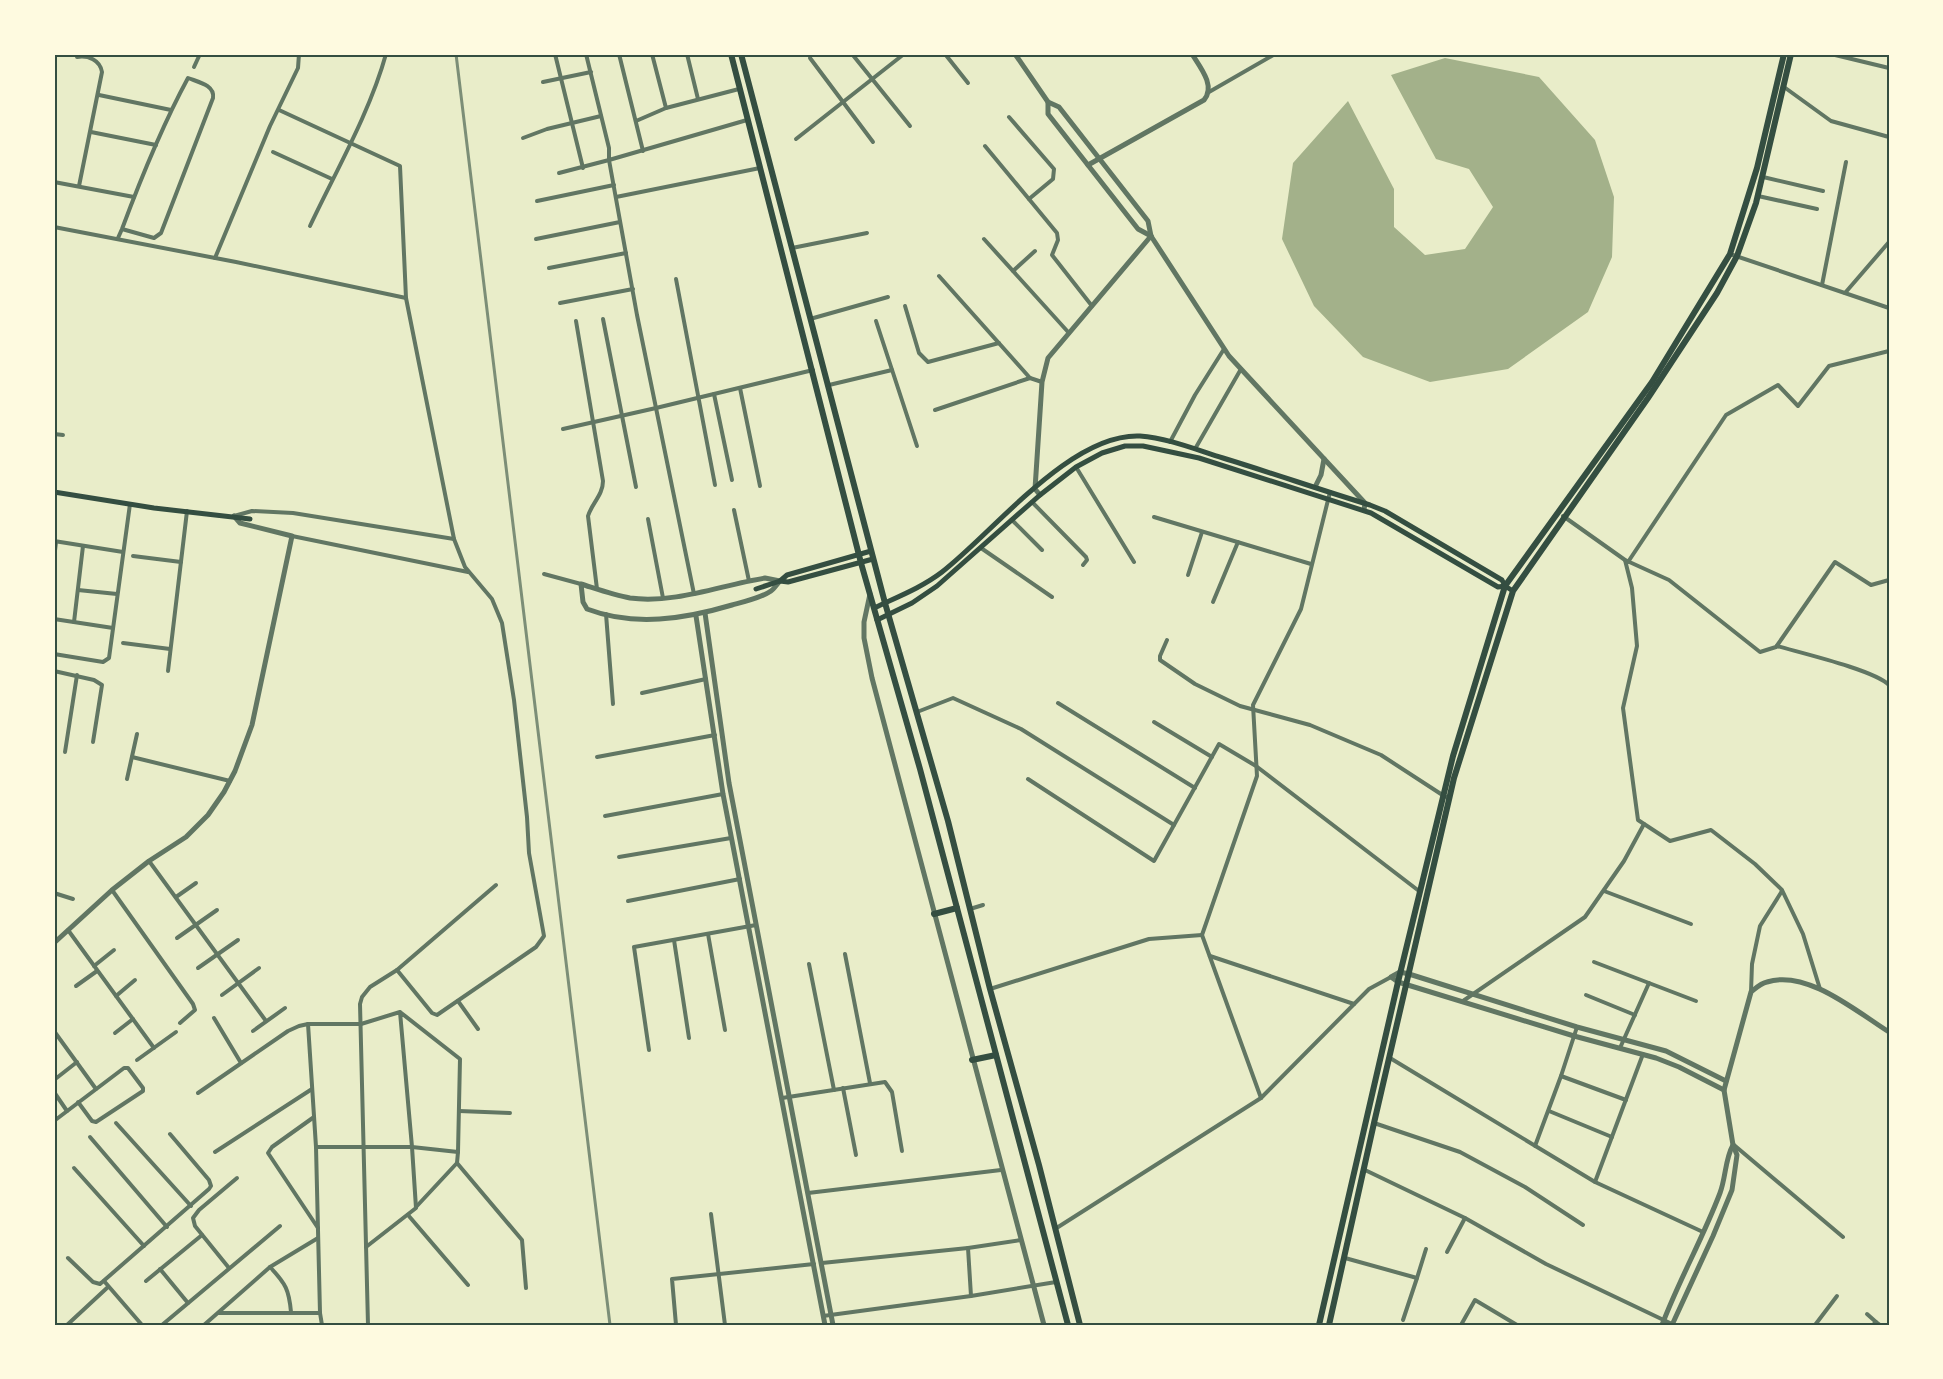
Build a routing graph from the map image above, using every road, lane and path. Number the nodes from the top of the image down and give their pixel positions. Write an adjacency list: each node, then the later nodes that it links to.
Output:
1 (200, 54): 22 (street)
2 (299, 54): 38 (street)
3 (386, 54): 49 (street)
4 (555, 54): 25 (street)
5 (586, 54): 24 (street)
6 (619, 54): 42 (street)
7 (652, 54): 36 (street)
8 (687, 54): 33 (street)
9 (731, 54): 30 (main road)
10 (741, 54): 84 (main road)
11 (852, 54): 26 (street)
12 (945, 54): 28 (street)
13 (1015, 54): 35 (street)
14 (1192, 54): 31 (street)
15 (1275, 54): 31 (street)
16 (1784, 54): 87 (main road)
17 (1791, 54): 29 (main road)
18 (1832, 54): 23 (street)
19 (900, 55): 26 (street)
20 (77, 57): 32 (street)
21 (810, 58): 34 (street)
22 (194, 66)
23 (1889, 68)
24 (591, 72): 25 (street); 39 (street)
25 (561, 78): 27 (street); 43 (street)
26 (871, 78): 34 (street); 44 (street)
27 (543, 82)
28 (968, 83)
29 (1784, 87): 46 (street); 62 (main road)
30 (740, 89): 33 (street); 41 (main road)
31 (1209, 92): 55 (street)
32 (99, 95): 37 (street); 45 (street)
33 (698, 99): 36 (street)
34 (843, 101): 48 (street); 50 (street)
35 (1048, 102): 55 (street); 58 (street)
36 (666, 108): 42 (street)
37 (171, 110): 51 (street); 77 (street)
38 (279, 110): 49 (street); 88 (street)
39 (601, 116): 43 (street); 56 (street)
40 (1009, 117): 71 (street)
41 (747, 120): 53 (street); 60 (main road)
42 (636, 121): 53 (street)
43 (573, 122): 47 (street); 59 (street)
44 (910, 126)
45 (91, 132): 51 (street); 66 (street)
46 (1889, 137)
47 (523, 138)
48 (796, 139)
49 (350, 142): 63 (street); 97 (street)
50 (873, 142)
51 (156, 145): 69 (street)
52 (985, 146): 71 (street)
53 (643, 151): 56 (street)
54 (273, 152): 63 (street)
55 (1099, 159): 58 (street); 79 (street)
56 (609, 160): 59 (street); 65 (street)
57 (1846, 162): 93 (street)
58 (1088, 165): 79 (street)
59 (583, 168): 61 (street)
60 (760, 168): 70 (street); 111 (main road)
61 (559, 173)
62 (1763, 177): 67 (street); 68 (main road)
63 (332, 179): 75 (street)
64 (54, 182): 66 (street)
65 (614, 185): 70 (street); 72 (street)
66 (79, 186): 69 (street)
67 (1823, 191)
68 (1758, 196): 73 (street); 87 (main road)
69 (134, 197): 77 (street)
70 (616, 197): 74 (street)
71 (1029, 199): 100 (street)
72 (537, 201)
73 (1817, 208)
74 (620, 222): 81 (street); 86 (street)
75 (310, 226)
76 (54, 227): 80 (street)
77 (122, 229): 80 (street)
78 (867, 233): 84 (street)
79 (1151, 236): 100 (street); 108 (street)
80 (118, 238): 88 (street)
81 (537, 239)
82 (984, 240): 90 (street)
83 (1889, 242): 95 (street)
84 (792, 248): 102 (main road)
85 (1035, 251): 90 (street)
86 (626, 253): 89 (street); 94 (street)
87 (1733, 255): 93 (street); 147 (main road); 150 (main road)
88 (215, 258): 97 (street)
89 (549, 268)
90 (1013, 271): 106 (street)
91 (939, 276): 107 (street)
92 (676, 279): 118 (street)
93 (1822, 285): 95 (street)
94 (633, 289): 98 (street); 119 (street)
95 (1845, 292): 101 (street)
96 (888, 297): 102 (street)
97 (406, 298): 156 (street)
98 (560, 303)
99 (905, 306): 107 (street)
100 (1092, 307): 106 (street)
101 (1889, 308)
102 (810, 319): 115 (main road)
103 (603, 320): 121 (street)
104 (576, 321): 122 (street)
105 (876, 321): 112 (street)
106 (1069, 333): 114 (street)
107 (999, 343): 113 (street)
108 (1224, 349): 110 (street); 126 (street)
109 (1889, 351): 168 (street)
110 (1241, 369): 128 (street); 129 (street)
111 (813, 370): 116 (street); 164 (main road)
112 (892, 370): 115 (street); 127 (street)
113 (1030, 378): 114 (street); 120 (street)
114 (1042, 382): 136 (street)
115 (828, 385): 162 (main road)
116 (740, 388): 117 (street); 133 (street)
117 (714, 394): 118 (street); 131 (street)
118 (698, 398): 119 (street); 132 (street)
119 (656, 408): 121 (street); 187 (street)
120 (935, 410)
121 (622, 416): 122 (street); 134 (street)
122 (593, 422): 123 (street); 182 (street)
123 (563, 429)
124 (54, 434): 125 (street)
125 (63, 435)
126 (1170, 442): 128 (main road); 136 (main road)
127 (917, 446)
128 (1195, 449): 135 (main road)
129 (1324, 459): 135 (street); 142 (street)
130 (1076, 467): 139 (main road); 140 (main road); 170 (street)
131 (732, 480)
132 (715, 485)
133 (759, 486)
134 (636, 487)
135 (1315, 487): 138 (main road)
136 (1035, 489): 139 (street); 192 (main road)
137 (54, 492): 143 (main road)
138 (1330, 492): 140 (street); 142 (main road)
139 (1040, 495): 141 (main road)
140 (1328, 499): 145 (main road); 172 (street)
141 (1032, 502): 153 (main road); 173 (street)
142 (1365, 503): 145 (street); 181 (main road)
143 (130, 504): 146 (main road); 163 (street)
144 (734, 510): 179 (street)
145 (1364, 510): 181 (main road)
146 (187, 511): 148 (main road); 169 (street)
147 (1558, 513): 150 (street); 181 (main road)
148 (234, 516): 151 (main road); 155 (street); 156 (street)
149 (1154, 517): 154 (street)
150 (1566, 518): 168 (street); 185 (main road)
151 (250, 519)
152 (648, 519): 190 (street)
153 (1012, 520): 160 (main road); 161 (street)
154 (1202, 532): 158 (street); 176 (street)
155 (292, 536): 174 (street); 228 (street)
156 (454, 539): 174 (street)
157 (55, 542): 159 (street); 166 (street)
158 (1238, 543): 172 (street); 191 (street)
159 (83, 546): 163 (street); 183 (street)
160 (981, 548): 189 (street); 196 (main road)
161 (1042, 550)
162 (871, 551): 164 (main road); 167 (main road)
163 (123, 552): 186 (street)
164 (859, 554): 171 (main road); 177 (main road)
165 (134, 556): 169 (street)
166 (54, 559)
167 (873, 559): 171 (main road); 192 (main road)
168 (1626, 561): 204 (street); 233 (street)
169 (181, 562): 205 (street)
170 (1134, 562)
171 (861, 563): 177 (main road); 188 (main road)
172 (1311, 564): 215 (street)
173 (1083, 565)
174 (469, 572): 292 (street)
175 (544, 574): 180 (street)
176 (1188, 575)
177 (780, 580): 179 (street); 184 (main road); 194 (street)
178 (1889, 580): 204 (street)
179 (749, 581): 187 (street)
180 (581, 584): 182 (street); 195 (street)
181 (1505, 586): 185 (main road); 231 (main road)
182 (597, 589): 190 (street)
183 (78, 590): 186 (street); 200 (street)
184 (756, 590)
185 (1513, 591): 231 (main road)
186 (117, 594): 201 (street)
187 (694, 594): 190 (street)
188 (870, 594): 193 (main road); 253 (street)
189 (1052, 597)
190 (663, 598)
191 (1213, 602)
192 (885, 603): 193 (main road); 196 (main road)
193 (874, 608): 199 (main road)
194 (705, 613): 197 (street); 256 (street)
195 (606, 614): 197 (street); 214 (street)
196 (888, 614): 199 (main road); 216 (main road)
197 (696, 615): 210 (street)
198 (54, 619): 200 (street)
199 (877, 620): 250 (main road)
200 (74, 622): 201 (street)
201 (113, 628): 206 (street)
202 (1167, 640): 215 (street)
203 (123, 643): 205 (street)
204 (1777, 646): 211 (street)
205 (170, 649): 208 (street)
206 (54, 654)
207 (54, 670): 209 (street)
208 (168, 671)
209 (77, 675): 220 (street); 221 (street)
210 (706, 679): 212 (street); 219 (street)
211 (1889, 685)
212 (642, 693)
213 (1058, 703): 229 (street)
214 (613, 704)
215 (1253, 709): 225 (street); 231 (street)
216 (917, 711): 234 (street); 251 (main road)
217 (1154, 722): 223 (street)
218 (137, 734): 224 (street)
219 (715, 735): 222 (street); 230 (street)
220 (93, 742)
221 (65, 752)
222 (597, 757)
223 (1212, 757): 225 (street); 229 (street)
224 (132, 758): 227 (street); 228 (street)
225 (1256, 766): 244 (street); 260 (street)
226 (1028, 779): 234 (street)
227 (127, 780)
228 (230, 781): 237 (street)
229 (1195, 788): 234 (street)
230 (723, 794): 232 (street); 235 (street)
231 (1447, 797): 244 (main road); 277 (main road)
232 (605, 816)
233 (1644, 824): 242 (street); 243 (street)
234 (1174, 825)
235 (731, 838): 236 (street); 238 (street)
236 (619, 857)
237 (149, 861): 241 (street); 246 (street)
238 (740, 879): 248 (street); 257 (street)
239 (196, 883): 246 (street)
240 (496, 885): 274 (street)
241 (112, 890): 258 (street); 302 (street)
242 (1782, 890): 286 (street); 287 (street)
243 (1604, 891): 255 (street); 288 (street)
244 (1420, 892): 276 (main road)
245 (54, 893): 247 (street)
246 (176, 897): 254 (street)
247 (73, 899)
248 (628, 901)
249 (983, 904): 251 (street)
250 (957, 908): 253 (main road); 322 (main road)
251 (970, 909): 285 (main road)
252 (217, 910): 254 (street)
253 (934, 914): 325 (street)
254 (196, 924): 261 (street); 266 (street)
255 (1691, 924)
256 (756, 925): 257 (street); 339 (street)
257 (748, 927): 259 (street); 340 (street)
258 (68, 930): 264 (street); 271 (street)
259 (708, 934): 263 (street); 309 (street)
260 (1202, 935): 268 (street); 285 (street)
261 (177, 938)
262 (238, 940): 266 (street)
263 (674, 940): 316 (street); 320 (street)
264 (54, 943)
265 (114, 950): 271 (street)
266 (218, 954): 272 (street); 281 (street)
267 (845, 954): 331 (street)
268 (1210, 956): 295 (street); 341 (street)
269 (1594, 962): 282 (street)
270 (809, 964): 335 (street)
271 (94, 966): 275 (street)
272 (198, 968)
273 (259, 969): 281 (street)
274 (397, 970): 292 (street); 304 (street)
275 (97, 971): 284 (street); 291 (street)
276 (1400, 972): 277 (street); 278 (street); 280 (main road)
277 (1409, 974): 283 (main road); 288 (street)
278 (1391, 977): 280 (street); 295 (street)
279 (135, 980): 291 (street)
280 (1398, 982): 283 (street); 433 (main road)
281 (238, 983): 289 (street); 301 (street)
282 (1649, 983): 294 (street); 298 (street)
283 (1406, 984): 293 (street); 323 (main road)
284 (76, 986)
285 (990, 989): 380 (main road)
286 (1820, 989): 287 (street); 306 (street)
287 (1751, 992): 330 (street)
288 (1472, 993): 293 (street); 307 (street)
289 (222, 995)
290 (1586, 995): 298 (street)
291 (116, 996): 300 (street)
292 (458, 1001): 308 (street)
293 (1463, 1001): 315 (street)
294 (1696, 1001)
295 (1354, 1004): 341 (street)
296 (285, 1008): 301 (street)
297 (400, 1012): 304 (street); 345 (street); 359 (street)
298 (1635, 1015): 317 (street)
299 (214, 1018): 327 (street)
300 (133, 1019): 314 (street); 318 (street)
301 (266, 1021): 311 (street)
302 (180, 1023)
303 (308, 1024): 304 (street); 327 (street); 334 (street)
304 (361, 1024): 356 (street)
305 (1889, 1024): 306 (street)
306 (1877, 1025): 313 (street)
307 (1576, 1027): 315 (street); 317 (street)
308 (478, 1029)
309 (725, 1030)
310 (54, 1031): 326 (street)
311 (253, 1031)
312 (176, 1032): 318 (street)
313 (1889, 1032)
314 (115, 1033)
315 (1574, 1036): 319 (street); 328 (street)
316 (689, 1038)
317 (1624, 1040): 319 (street); 330 (street)
318 (154, 1048): 324 (street)
319 (1620, 1048): 321 (street)
320 (649, 1050)
321 (1643, 1054): 336 (street); 342 (street)
322 (996, 1055): 325 (main road); 402 (main road)
323 (1390, 1058): 351 (main road); 357 (street)
324 (137, 1060)
325 (972, 1060): 366 (street)
326 (77, 1062): 329 (street); 333 (street)
327 (241, 1063): 338 (street)
328 (1561, 1076): 342 (street); 346 (street)
329 (54, 1080)
330 (1726, 1081): 336 (street)
331 (870, 1083): 332 (street); 360 (street)
332 (843, 1088): 335 (street); 363 (street)
333 (96, 1089): 343 (street); 343 (street)
334 (312, 1089): 348 (street); 361 (street)
335 (834, 1090): 339 (street)
336 (1724, 1090): 355 (street)
337 (54, 1092): 344 (street)
338 (198, 1093)
339 (790, 1097): 340 (street); 370 (street)
340 (782, 1098): 394 (street)
341 (1261, 1098): 380 (street)
342 (1626, 1100): 354 (street)
343 (78, 1102): 344 (street)
344 (67, 1111): 349 (street)
345 (459, 1111): 347 (street); 362 (street)
346 (1548, 1111): 354 (street); 357 (street)
347 (510, 1113)
348 (314, 1117): 358 (street); 379 (street)
349 (54, 1121)
350 (116, 1123): 371 (street)
351 (1374, 1123): 367 (main road); 377 (street)
352 (170, 1134): 371 (street)
353 (90, 1137): 378 (street)
354 (1612, 1137): 369 (street)
355 (1733, 1144): 381 (street); 383 (street); 418 (street)
356 (364, 1146): 358 (street); 359 (street); 387 (street)
357 (1535, 1146): 369 (street)
358 (316, 1147): 379 (street)
359 (412, 1147): 362 (street); 372 (street)
360 (902, 1151)
361 (215, 1152)
362 (458, 1152): 364 (street)
363 (856, 1155)
364 (458, 1163): 372 (street); 406 (street)
365 (74, 1167): 386 (street)
366 (1001, 1170): 370 (street); 385 (street)
367 (1365, 1170): 375 (street); 392 (main road)
368 (237, 1178): 382 (street)
369 (1595, 1182): 381 (street)
370 (808, 1193): 393 (street)
371 (191, 1206): 378 (street)
372 (416, 1208): 374 (street)
373 (711, 1214): 398 (street)
374 (408, 1215): 387 (street); 403 (street)
375 (1465, 1218): 390 (street); 417 (street)
376 (280, 1226): 395 (street)
377 (1583, 1226)
378 (167, 1227): 386 (street)
379 (319, 1229): 384 (street)
380 (1054, 1229): 432 (main road)
381 (1704, 1233): 417 (street)
382 (202, 1235): 395 (street); 397 (street)
383 (1843, 1237)
384 (319, 1238): 396 (street); 412 (street)
385 (1020, 1240): 388 (street); 404 (street)
386 (144, 1246): 400 (street)
387 (366, 1247): 425 (street)
388 (968, 1248): 393 (street); 407 (street)
389 (1426, 1249): 399 (street)
390 (1447, 1252)
391 (68, 1258): 400 (street)
392 (1345, 1258): 399 (street); 434 (main road)
393 (822, 1263): 414 (street)
394 (814, 1264): 398 (street); 415 (street)
395 (229, 1268): 409 (street)
396 (270, 1268): 410 (street); 411 (street)
397 (160, 1269): 401 (street); 409 (street)
398 (719, 1275): 426 (street); 427 (street)
399 (1417, 1278): 416 (street)
400 (104, 1281): 405 (street)
401 (146, 1281)
402 (1056, 1282): 404 (street); 431 (main road)
403 (468, 1285)
404 (1033, 1286): 407 (street); 430 (street)
405 (108, 1287): 420 (street); 421 (street)
406 (526, 1288)
407 (971, 1296): 414 (street)
408 (1838, 1296): 437 (street)
409 (188, 1303): 422 (street)
410 (291, 1312): 411 (street); 412 (street)
411 (218, 1313): 423 (street)
412 (320, 1314): 424 (street)
413 (1867, 1314): 419 (street)
414 (831, 1315): 415 (street); 429 (street)
415 (823, 1316): 428 (street)
416 (1403, 1320)
417 (1663, 1323): 418 (street)
418 (1672, 1324)
419 (1876, 1324)
420 (68, 1325)
421 (142, 1325)
422 (162, 1325)
423 (204, 1325)
424 (322, 1325)
425 (368, 1325)
426 (676, 1325)
427 (725, 1325)
428 (825, 1325)
429 (833, 1325)
430 (1044, 1325)
431 (1068, 1325)
432 (1080, 1325)
433 (1319, 1325)
434 (1330, 1325)
435 (1461, 1325): 436 (street)
436 (1517, 1325)
437 (1815, 1325)

